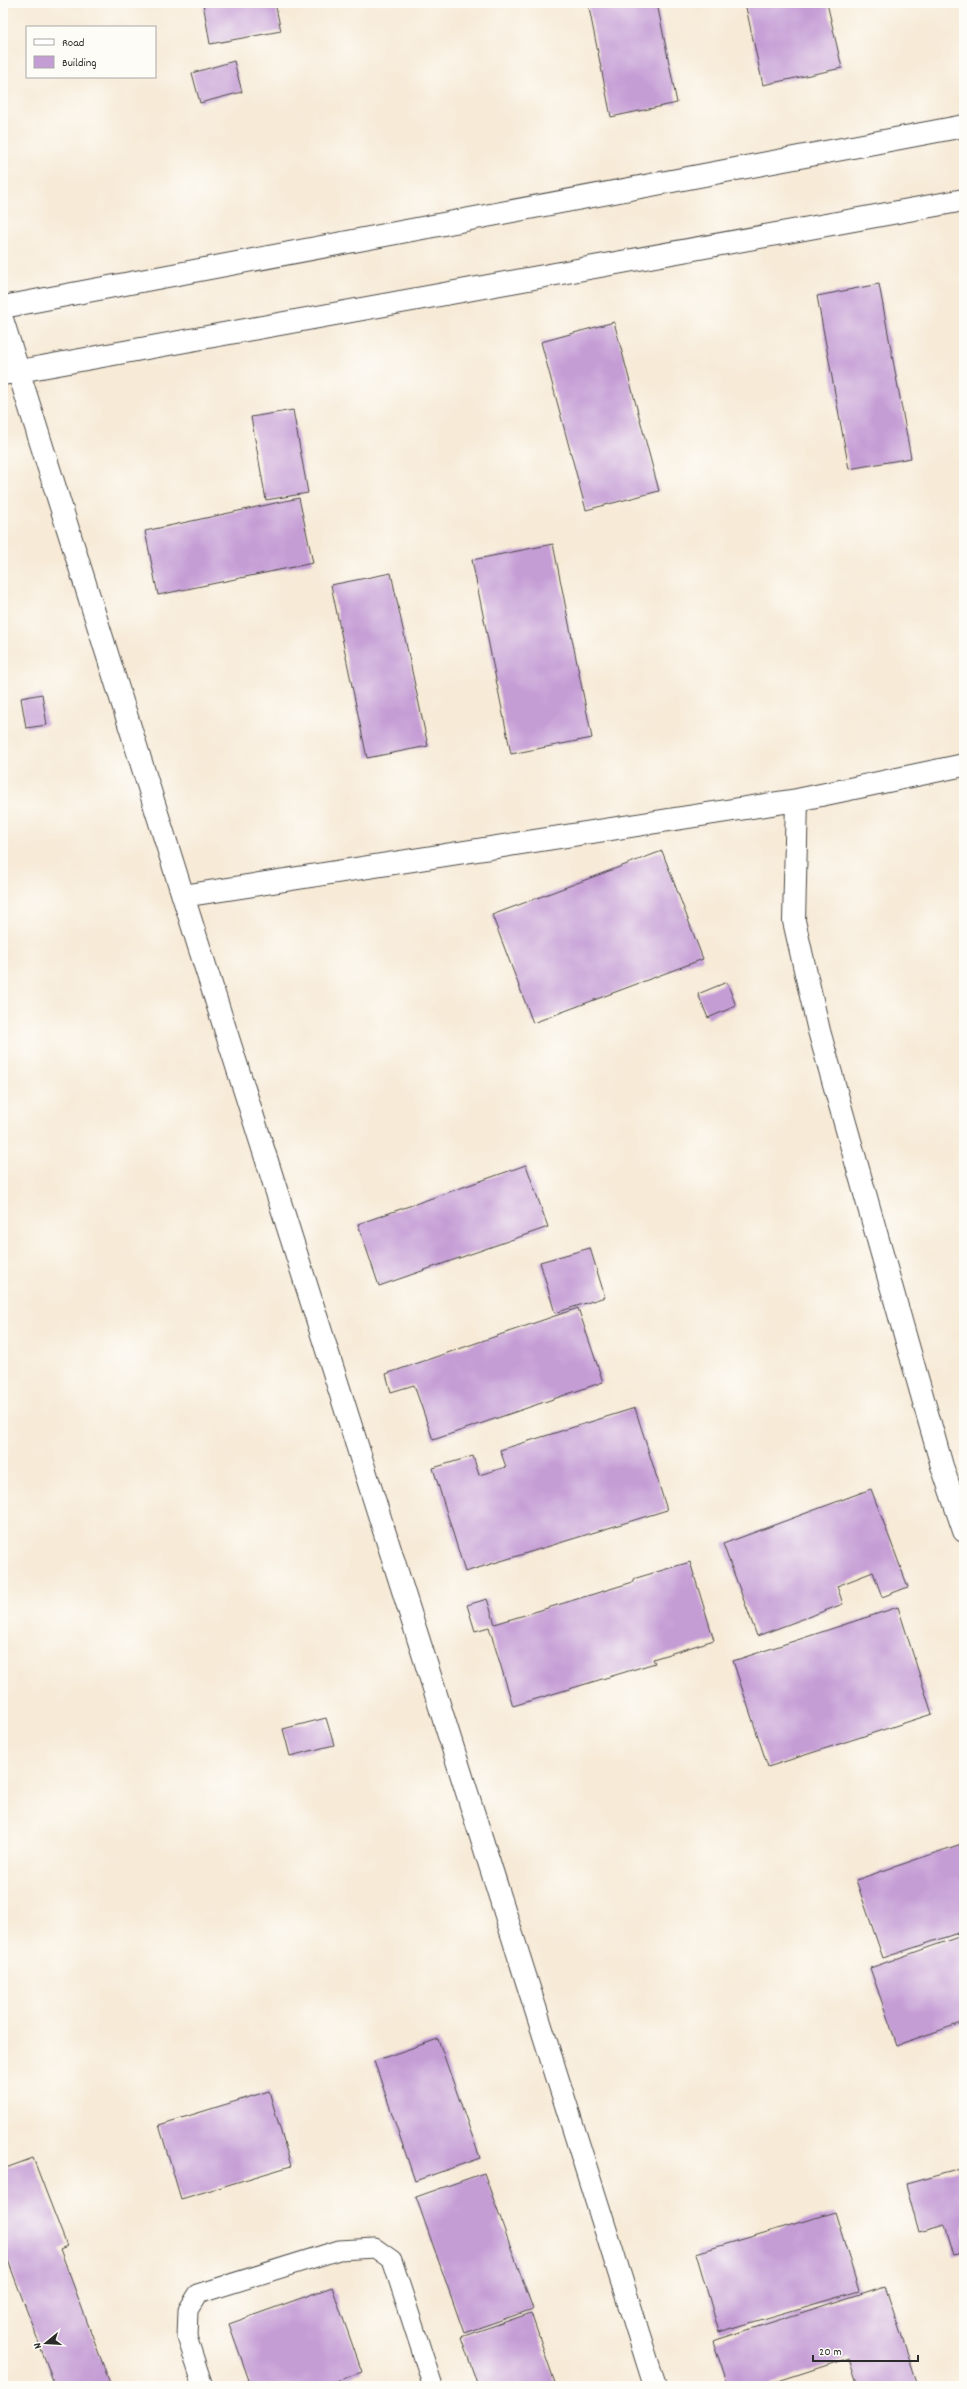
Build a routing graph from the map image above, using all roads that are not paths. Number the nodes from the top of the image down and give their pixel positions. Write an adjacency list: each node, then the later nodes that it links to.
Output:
1 (964, 126): 3 (street)
2 (964, 200): 5 (street)
3 (3, 307)
4 (3, 322): 5 (street)
5 (10, 373): 8 (street)
6 (964, 765): 7 (street)
7 (797, 800): 8 (street); 9 (street)
8 (183, 896): 12 (street)
9 (964, 1531)
10 (203, 2386): 11 (lane)
11 (433, 2386)
12 (655, 2386)

